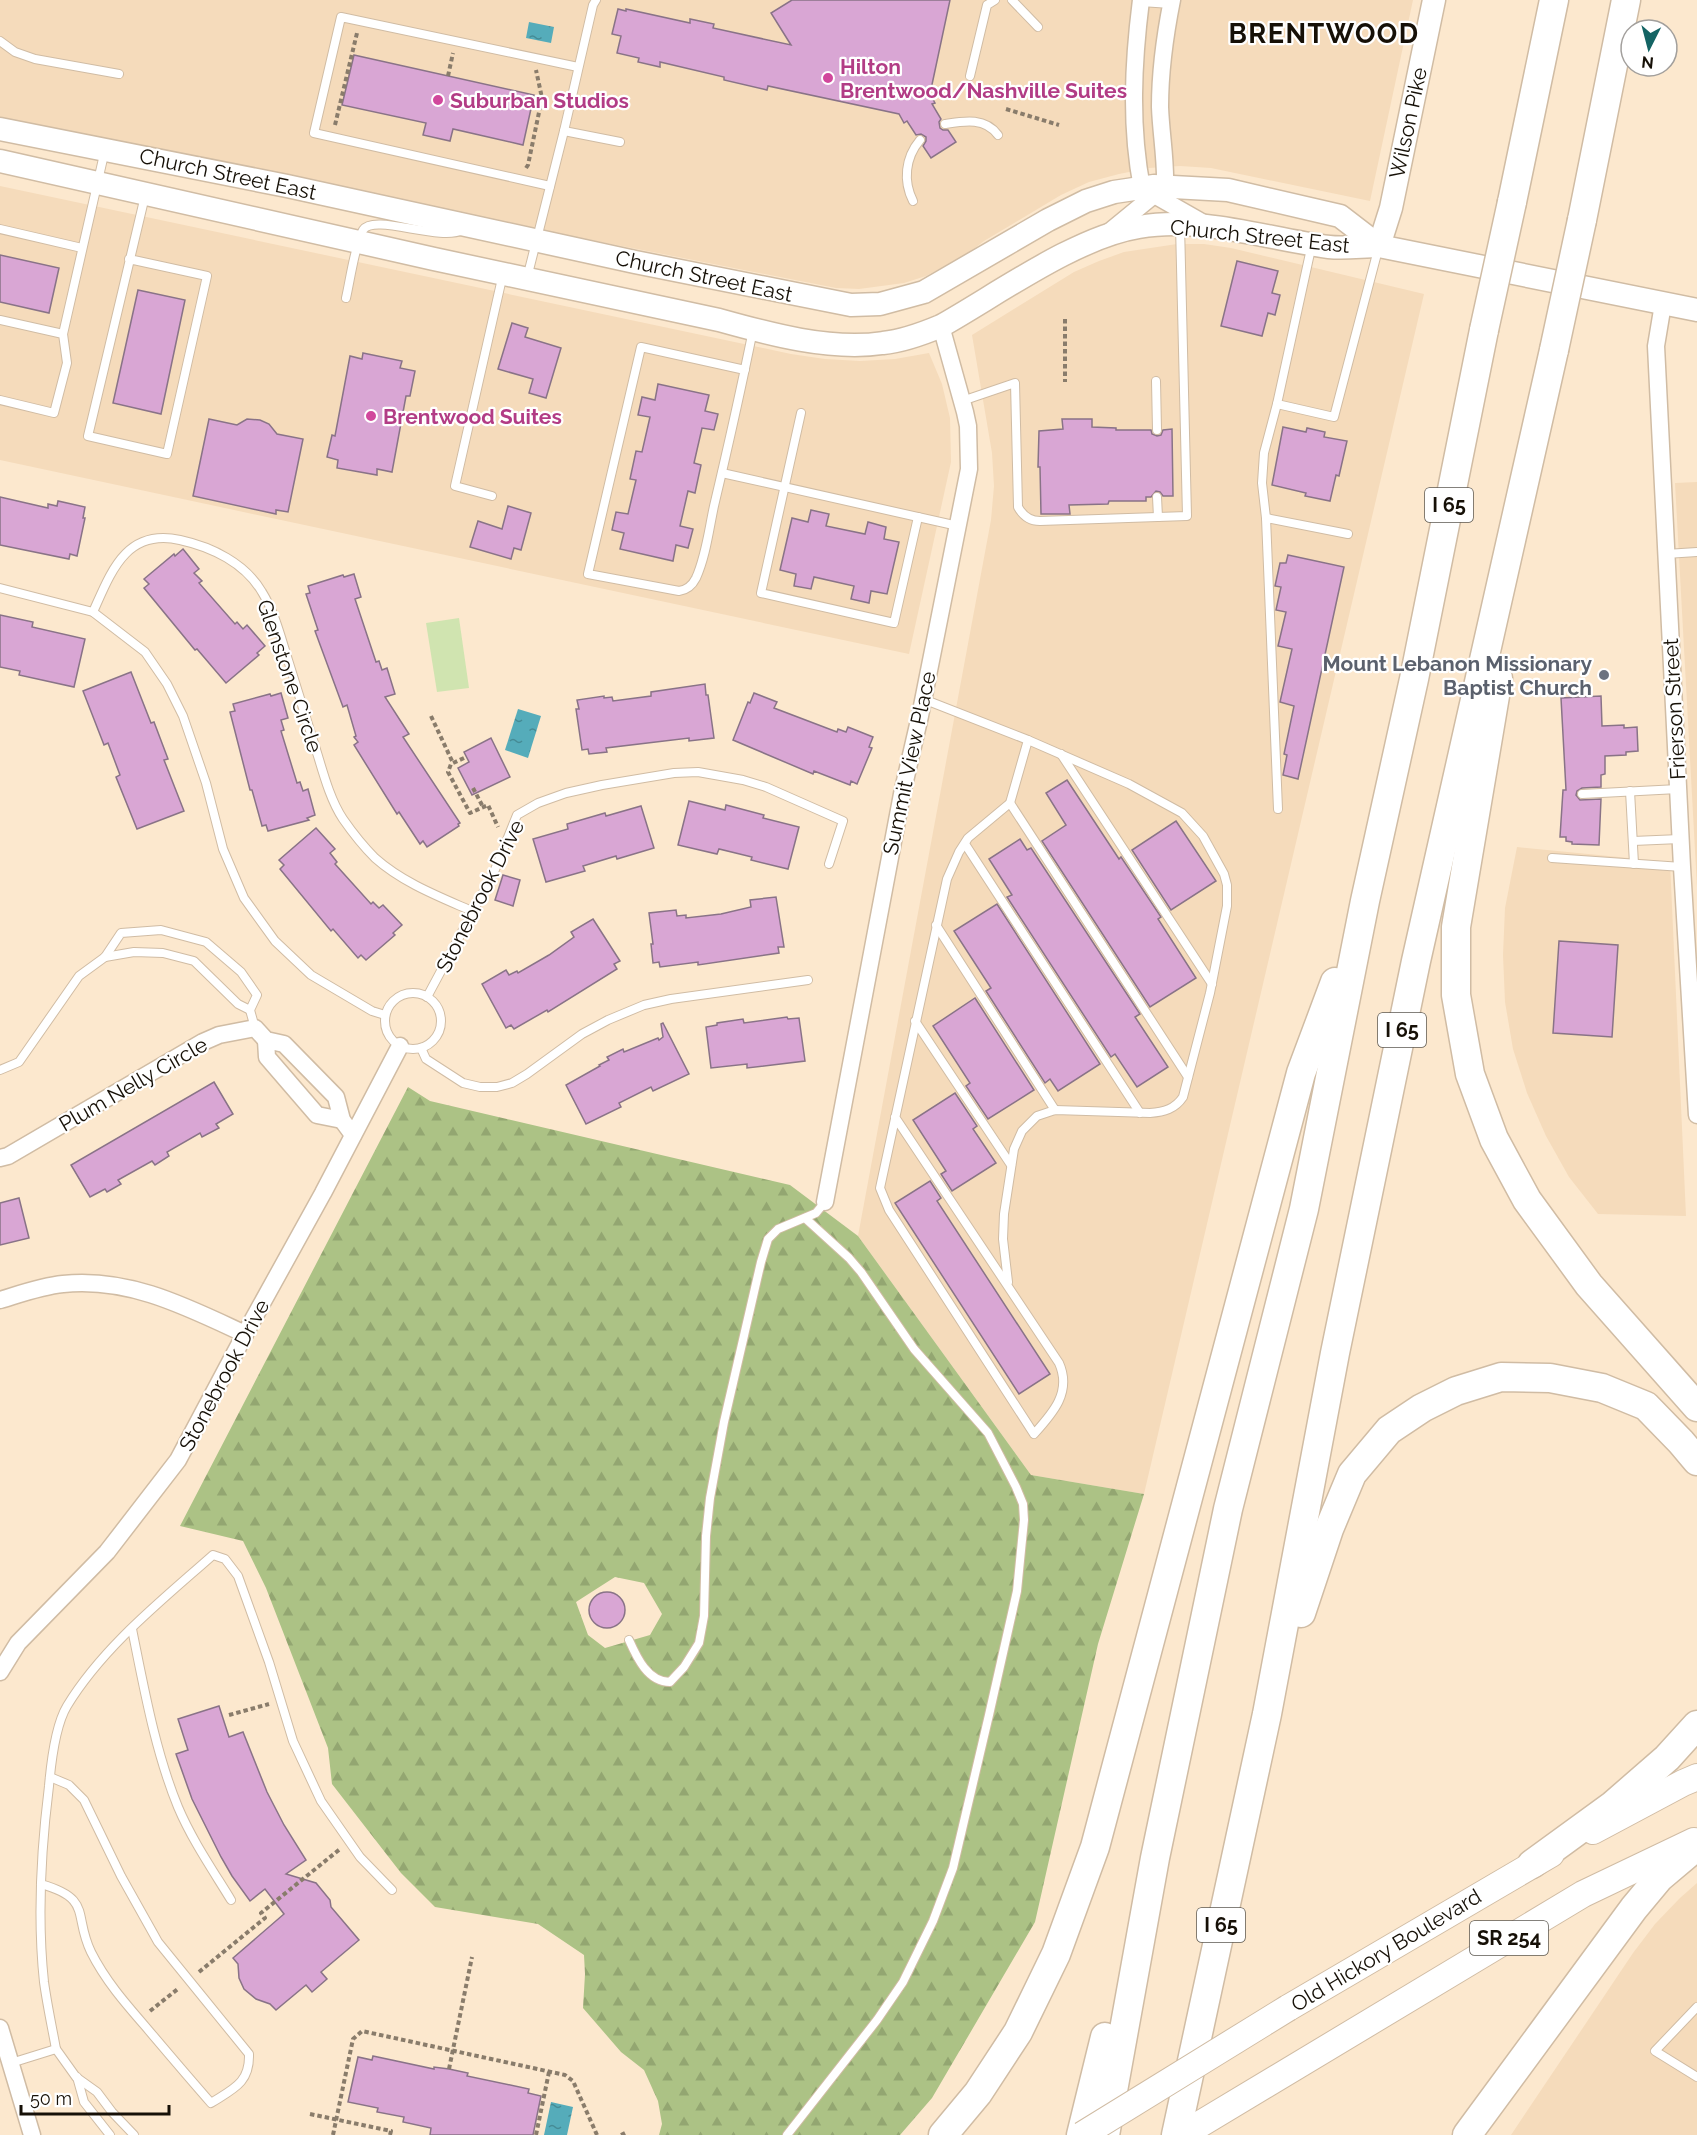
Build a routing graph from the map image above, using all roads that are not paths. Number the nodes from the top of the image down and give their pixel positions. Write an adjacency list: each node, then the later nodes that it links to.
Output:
1 (596, 0): 11 (lane)
2 (995, 0): 13 (lane)
3 (1012, 0): 9 (lane)
4 (1434, 0): 35 (main road, Wilson Pike)
5 (1554, 0): 83 (highway, I 65, bridge)
6 (1626, 0): 47 (highway, I 65, bridge)
7 (1141, 1): 8 (lane); 24 (street)
8 (1171, 2): 24 (street)
9 (1038, 27)
10 (0, 40): 12 (lane)
11 (578, 67): 16 (lane); 23 (lane)
12 (119, 74)
13 (970, 76)
14 (945, 124): 17 (lane)
15 (0, 129): 20 (main road, Church Street East)
16 (564, 130): 19 (lane); 23 (lane)
17 (998, 135)
18 (920, 140): 26 (lane)
19 (620, 142)
20 (105, 148): 22 (lane); 27 (main road, Church Street East)
21 (0, 161): 22 (main road, Church Street East)
22 (98, 183): 25 (main road, Church Street East); 36 (lane)
23 (550, 186): 32 (lane)
24 (1154, 190): 29 (street); 31 (street); 32 (main road, Church Street East); 35 (main road, Church Street East)
25 (146, 193): 33 (main road, Church Street East); 37 (lane)
26 (913, 201)
27 (468, 225): 32 (main road, Church Street East); 33 (lane)
28 (1180, 225): 29 (main road, Church Street East); 31 (main road, Church Street East); 60 (lane)
29 (1209, 226): 34 (main road, Church Street East)
30 (0, 229): 36 (lane)
31 (1104, 236): 44 (main road, Church Street East)
32 (538, 240): 39 (lane)
33 (359, 242): 38 (main road, Church Street East); 40 (lane)
34 (1312, 244): 35 (main road, Church Street East); 52 (lane)
35 (1379, 246): 41 (main road, Church Street East); 52 (lane)
36 (82, 248): 46 (lane)
37 (129, 259): 37 (lane)
38 (503, 274): 39 (main road, Church Street East); 57 (lane)
39 (527, 279): 45 (main road, Church Street East)
40 (346, 298)
41 (1663, 304): 42 (main road, Church Street East); 65 (street, Frierson Street)
42 (1697, 310)
43 (0, 320): 46 (lane)
44 (941, 326): 45 (main road, Church Street East); 51 (street, Summit View Place)
45 (753, 329): 48 (lane)
46 (63, 334): 50 (lane)
47 (1554, 350): 112 (highway); 117 (highway, I 65)
48 (745, 370): 55 (lane); 55 (lane)
49 (1156, 381): 54 (lane)
50 (0, 400)
51 (962, 401): 60 (lane); 62 (street, Summit View Place)
52 (1277, 404): 61 (lane)
53 (801, 413): 56 (lane)
54 (1157, 430)
55 (722, 473): 56 (lane)
56 (785, 487): 59 (lane); 59 (lane)
57 (492, 496)
58 (1158, 497): 60 (lane)
59 (918, 517): 62 (lane)
60 (1158, 517)
61 (1266, 518): 63 (lane); 75 (lane)
62 (959, 526): 68 (street, Summit View Place)
63 (1348, 534)
64 (1697, 552): 65 (lane)
65 (1666, 554): 71 (street, Frierson Street)
66 (0, 588): 67 (lane)
67 (93, 612): 84 (lane, Glenstone Circle); 92 (lane)
68 (923, 699): 69 (lane); 107 (street, Summit View Place)
69 (1028, 740): 70 (lane); 74 (lane)
70 (1061, 754): 88 (lane); 88 (lane)
71 (1678, 789): 72 (lane); 76 (street, Frierson Street)
72 (1630, 791): 73 (lane); 77 (lane)
73 (1582, 794)
74 (1010, 803): 78 (lane); 98 (lane)
75 (1278, 809)
76 (1680, 839): 77 (lane); 82 (street, Frierson Street)
77 (1633, 841): 81 (lane)
78 (964, 844): 85 (lane); 100 (lane)
79 (1552, 858): 81 (lane)
80 (829, 864): 84 (lane, Stonebrook Drive)
81 (1634, 864): 82 (lane)
82 (1689, 867): 91 (street, Frierson Street)
83 (1365, 901): 123 (highway, I 65); 138 (highway)
84 (474, 912): 89 (lane, Stonebrook Drive)
85 (936, 926): 93 (lane); 99 (lane)
86 (105, 957): 90 (lane); 90 (lane); 97 (lane)
87 (808, 980): 96 (lane)
88 (1212, 984): 98 (lane)
89 (427, 997): 92 (lane, Stonebrook Drive); 96 (lane, Stonebrook Drive)
90 (250, 1010): 94 (lane)
91 (1694, 1012): 101 (street, Frierson Street)
92 (385, 1016): 95 (lane)
93 (915, 1021): 102 (lane); 106 (lane)
94 (260, 1034): 103 (street); 103 (street); 105 (street, Plum Nelly Circle)
95 (400, 1046): 96 (lane); 104 (street, Stonebrook Drive)
96 (421, 1048)
97 (0, 1070)
98 (1188, 1077): 100 (lane)
99 (1055, 1110): 100 (lane); 106 (lane)
100 (1140, 1113)
101 (1697, 1114)
102 (896, 1117): 109 (lane); 109 (lane)
103 (342, 1120): 104 (street)
104 (353, 1135): 111 (street, Stonebrook Drive)
105 (0, 1158)
106 (1011, 1165): 109 (lane)
107 (825, 1202): 108 (lane)
108 (805, 1218): 115 (lane); 137 (lane)
109 (1009, 1285)
110 (0, 1300): 111 (street)
111 (244, 1334): 116 (street, Stonebrook Drive)
112 (1697, 1407)
113 (1697, 1461): 117 (highway)
114 (132, 1629): 119 (lane); 126 (lane); 127 (lane)
115 (628, 1640)
116 (0, 1672)
117 (1267, 1714): 141 (highway, I 65)
118 (1697, 1725): 124 (highway)
119 (50, 1777): 125 (lane); 125 (lane)
120 (1697, 1778): 124 (main road, Old Hickory Boulevard / SR 254)
121 (1697, 1840): 142 (main road, SR 254)
122 (1697, 1846): 143 (highway)
123 (1155, 1858): 139 (highway); 140 (highway, I 65)
124 (1532, 1864): 139 (main road, Old Hickory Boulevard / SR 254, bridge)
125 (42, 1884): 130 (lane)
126 (392, 1890)
127 (231, 1900)
128 (1697, 2007): 133 (lane)
129 (0, 2028): 131 (street)
130 (56, 2049): 131 (lane); 132 (lane)
131 (10, 2063): 134 (street)
132 (76, 2077): 135 (lane); 136 (lane)
133 (1697, 2077)
134 (32, 2135)
135 (110, 2135)
136 (134, 2135)
137 (787, 2135)
138 (944, 2135)
139 (1081, 2135)
140 (1105, 2135)
141 (1176, 2135)
142 (1182, 2135)
143 (1467, 2135)

